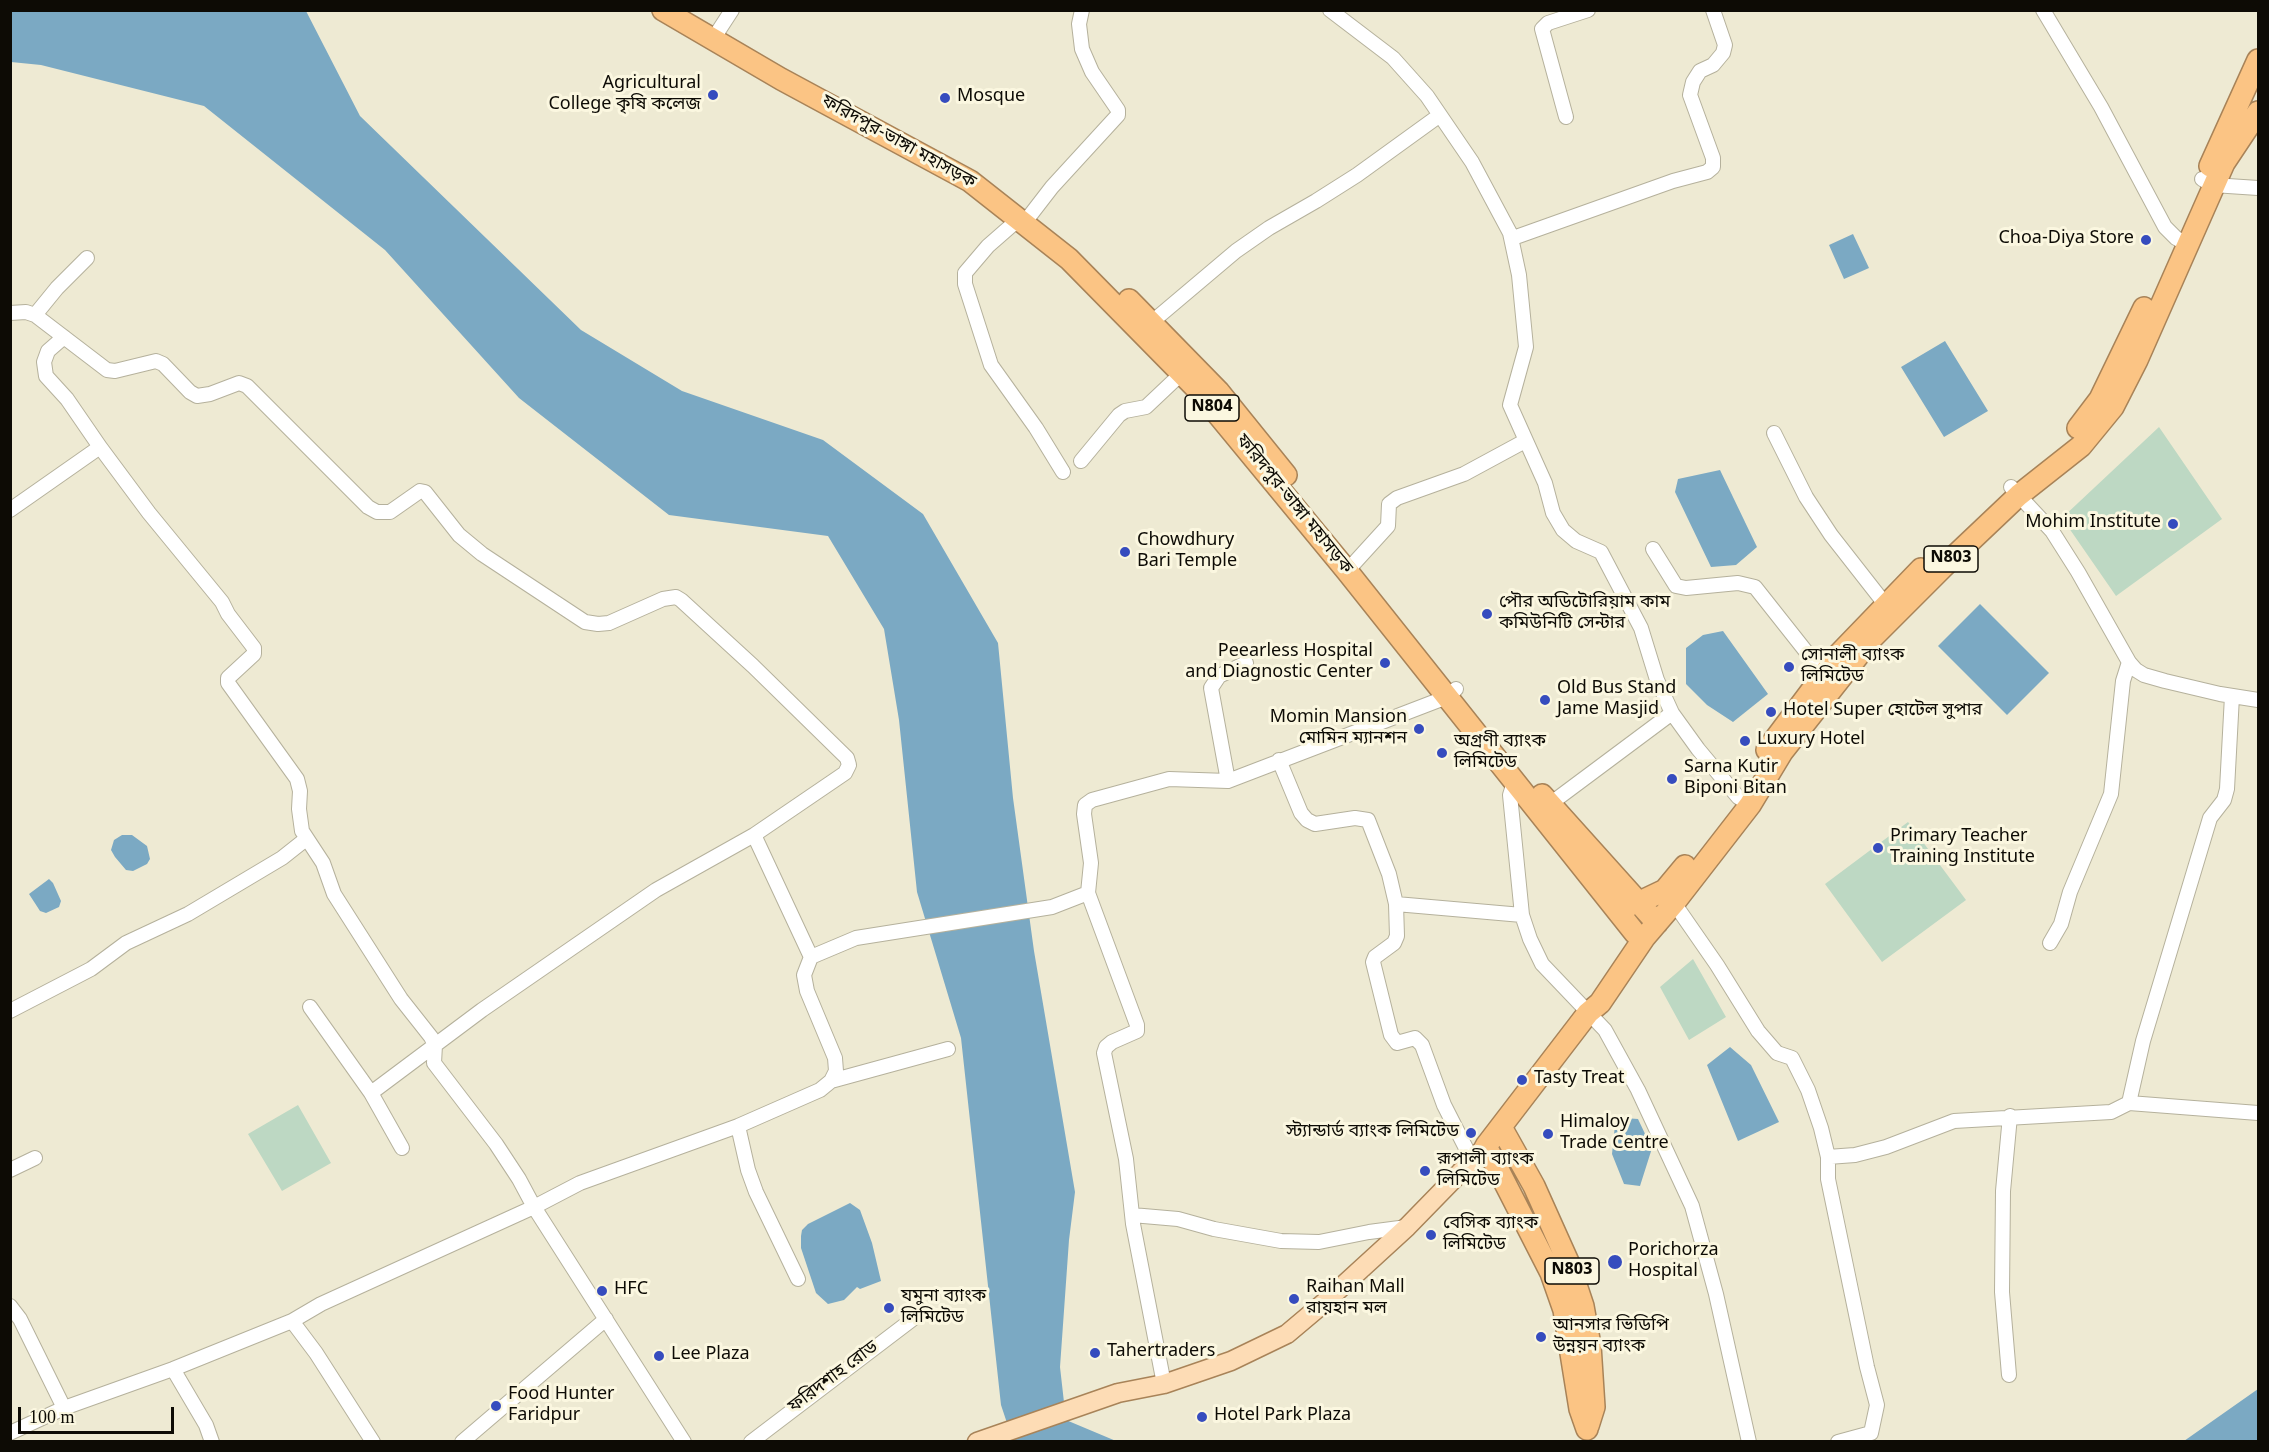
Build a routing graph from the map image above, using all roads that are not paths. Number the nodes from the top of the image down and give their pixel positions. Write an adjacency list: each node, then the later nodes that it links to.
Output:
1 (663, 10): 9 (highway, ফরিদপুর-ভাঙ্গা মহাসড়ক / N804)
2 (687, 10): 9 (highway, ফরিদপুর-ভাঙ্গা মহাসড়ক / N804)
3 (732, 10): 9 (street)
4 (1082, 10): 16 (street)
5 (1330, 10): 12 (street)
6 (1588, 10): 13 (street)
7 (1713, 10): 17 (street)
8 (2043, 10): 18 (street)
9 (717, 35): 16 (highway, ফরিদপুর-ভাঙ্গা মহাসড়ক / N804)
10 (2258, 62): 14 (highway, N803)
11 (2259, 112): 14 (highway, N803)
12 (1440, 115): 17 (street); 22 (street)
13 (1566, 117)
14 (2208, 182): 15 (street); 18 (highway, N803)
15 (2259, 188)
16 (1029, 217): 22 (highway, ফরিদপুর-ভাঙ্গা মহাসড়ক / N804); 30 (street)
17 (1512, 238): 27 (street)
18 (2182, 241): 31 (highway, N803)
19 (87, 258): 21 (street)
20 (10, 313): 21 (street)
21 (35, 315): 23 (street)
22 (1146, 327): 24 (highway, ফরিদপুর-ভাঙ্গা মহাসড়ক / N804); 25 (highway, ফরিদপুর-ভাঙ্গা মহাসড়ক / N804)
23 (64, 337): 28 (street); 48 (street)
24 (1182, 373): 25 (highway, ফরিদপুর-ভাঙ্গা মহাসড়ক / N804); 29 (street)
25 (1214, 397): 34 (highway, ফরিদপুর-ভাঙ্গা মহাসড়ক / N804)
26 (1774, 433): 35 (street)
27 (1525, 441): 34 (street); 42 (street)
28 (100, 447): 32 (street); 50 (street)
29 (1081, 461)
30 (1063, 472)
31 (2015, 491): 35 (highway, N803); 36 (street); 46 (highway, N803)
32 (11, 511)
33 (1653, 549): 38 (street)
34 (1351, 566): 39 (highway, ফরিদপুর-ভাঙ্গা মহাসড়ক / N804)
35 (1885, 604): 38 (highway, N803)
36 (2129, 662): 40 (street); 57 (street)
37 (1246, 663): 44 (street)
38 (1823, 673): 46 (highway, N803)
39 (1452, 693): 43 (street); 45 (highway, ফরিদপুর-ভাঙ্গা মহাসড়ক / N804); 47 (highway, ফরিদপুর-ভাঙ্গা মহাসড়ক / N804)
40 (2232, 696): 41 (street); 66 (street)
41 (2259, 700)
42 (1672, 713): 46 (street); 47 (street)
43 (1279, 760): 44 (street); 53 (street)
44 (1228, 781): 51 (street)
45 (1514, 782): 49 (highway, ফরিদপুর-ভাঙ্গা মহাসড়ক / N804); 55 (street)
46 (1744, 801): 52 (highway, N803); 54 (highway, N803)
47 (1550, 804): 49 (highway, ফরিদপুর-ভাঙ্গা মহাসড়ক / N804)
48 (754, 835): 58 (street); 62 (street)
49 (1568, 836): 54 (highway, ফরিদপুর-ভাঙ্গা মহাসড়ক / N804)
50 (306, 839): 60 (street); 62 (street)
51 (1088, 893): 58 (street); 77 (street)
52 (1674, 903): 56 (highway, N803); 73 (street)
53 (1396, 904): 55 (street); 72 (street)
54 (1629, 908): 56 (highway, ফরিদপুর-ভাঙ্গা মহাসড়ক / N804); 61 (highway, N803)
55 (1522, 915): 61 (street)
56 (1650, 930): 61 (highway, N803)
57 (2050, 942)
58 (811, 957): 64 (street)
59 (310, 1007): 65 (street)
60 (10, 1011)
61 (1588, 1013): 70 (highway, N803); 97 (street)
62 (435, 1046): 65 (street); 76 (street)
63 (948, 1049): 64 (street)
64 (831, 1081): 69 (street)
65 (371, 1093): 71 (street)
66 (2129, 1103): 67 (street); 68 (street)
67 (2259, 1113)
68 (2010, 1116): 73 (street); 85 (street)
69 (738, 1126): 76 (street); 79 (street)
70 (1501, 1127): 72 (highway, N803); 89 (highway, N803)
71 (402, 1148)
72 (1479, 1153): 78 (main road); 89 (highway, N803)
73 (1828, 1157): 90 (street)
74 (35, 1158): 75 (street)
75 (10, 1170)
76 (534, 1207): 82 (street); 83 (street)
77 (1132, 1215): 78 (street); 86 (street)
78 (1407, 1227): 86 (main road)
79 (798, 1279)
80 (10, 1306): 87 (street)
81 (918, 1315): 95 (street, ফরিদশাহ রোড)
82 (606, 1320): 93 (street); 94 (street)
83 (291, 1321): 84 (street); 92 (street)
84 (173, 1369): 87 (street); 91 (street)
85 (2009, 1375)
86 (1164, 1384): 96 (main road)
87 (64, 1408): 88 (street)
88 (10, 1432)
89 (1587, 1435)
90 (1871, 1437): 98 (street)
91 (212, 1442)
92 (373, 1442)
93 (462, 1442)
94 (684, 1442)
95 (751, 1442)
96 (977, 1442)
97 (1749, 1442)
98 (1838, 1442)

